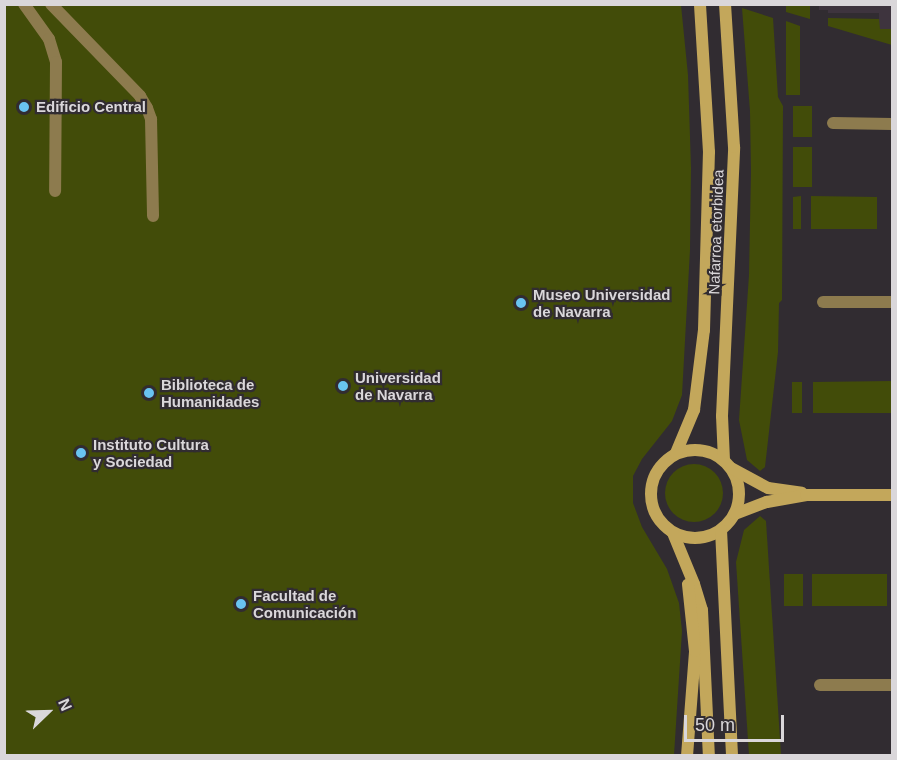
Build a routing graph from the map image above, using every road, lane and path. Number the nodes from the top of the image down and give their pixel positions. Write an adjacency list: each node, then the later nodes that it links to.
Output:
1 (24, 4): 7 (street)
2 (51, 4): 8 (street)
3 (700, 4): 11 (main road, Nafarroa etorbidea)
4 (725, 4): 12 (main road, Nafarroa etorbidea)
5 (833, 123): 6 (street)
6 (892, 124)
7 (55, 191)
8 (153, 216)
9 (823, 302): 10 (street)
10 (892, 302)
11 (676, 453): 12 (main road); 17 (main road)
12 (728, 464): 13 (main road); 15 (main road)
13 (806, 495): 14 (main road); 15 (main road)
14 (892, 495)
15 (735, 514): 16 (main road)
16 (721, 530): 17 (main road); 23 (main road)
17 (673, 533): 18 (main road)
18 (685, 562): 21 (main road); 22 (main road)
19 (820, 685): 20 (street)
20 (892, 685)
21 (687, 756)
22 (709, 756)
23 (732, 756)

